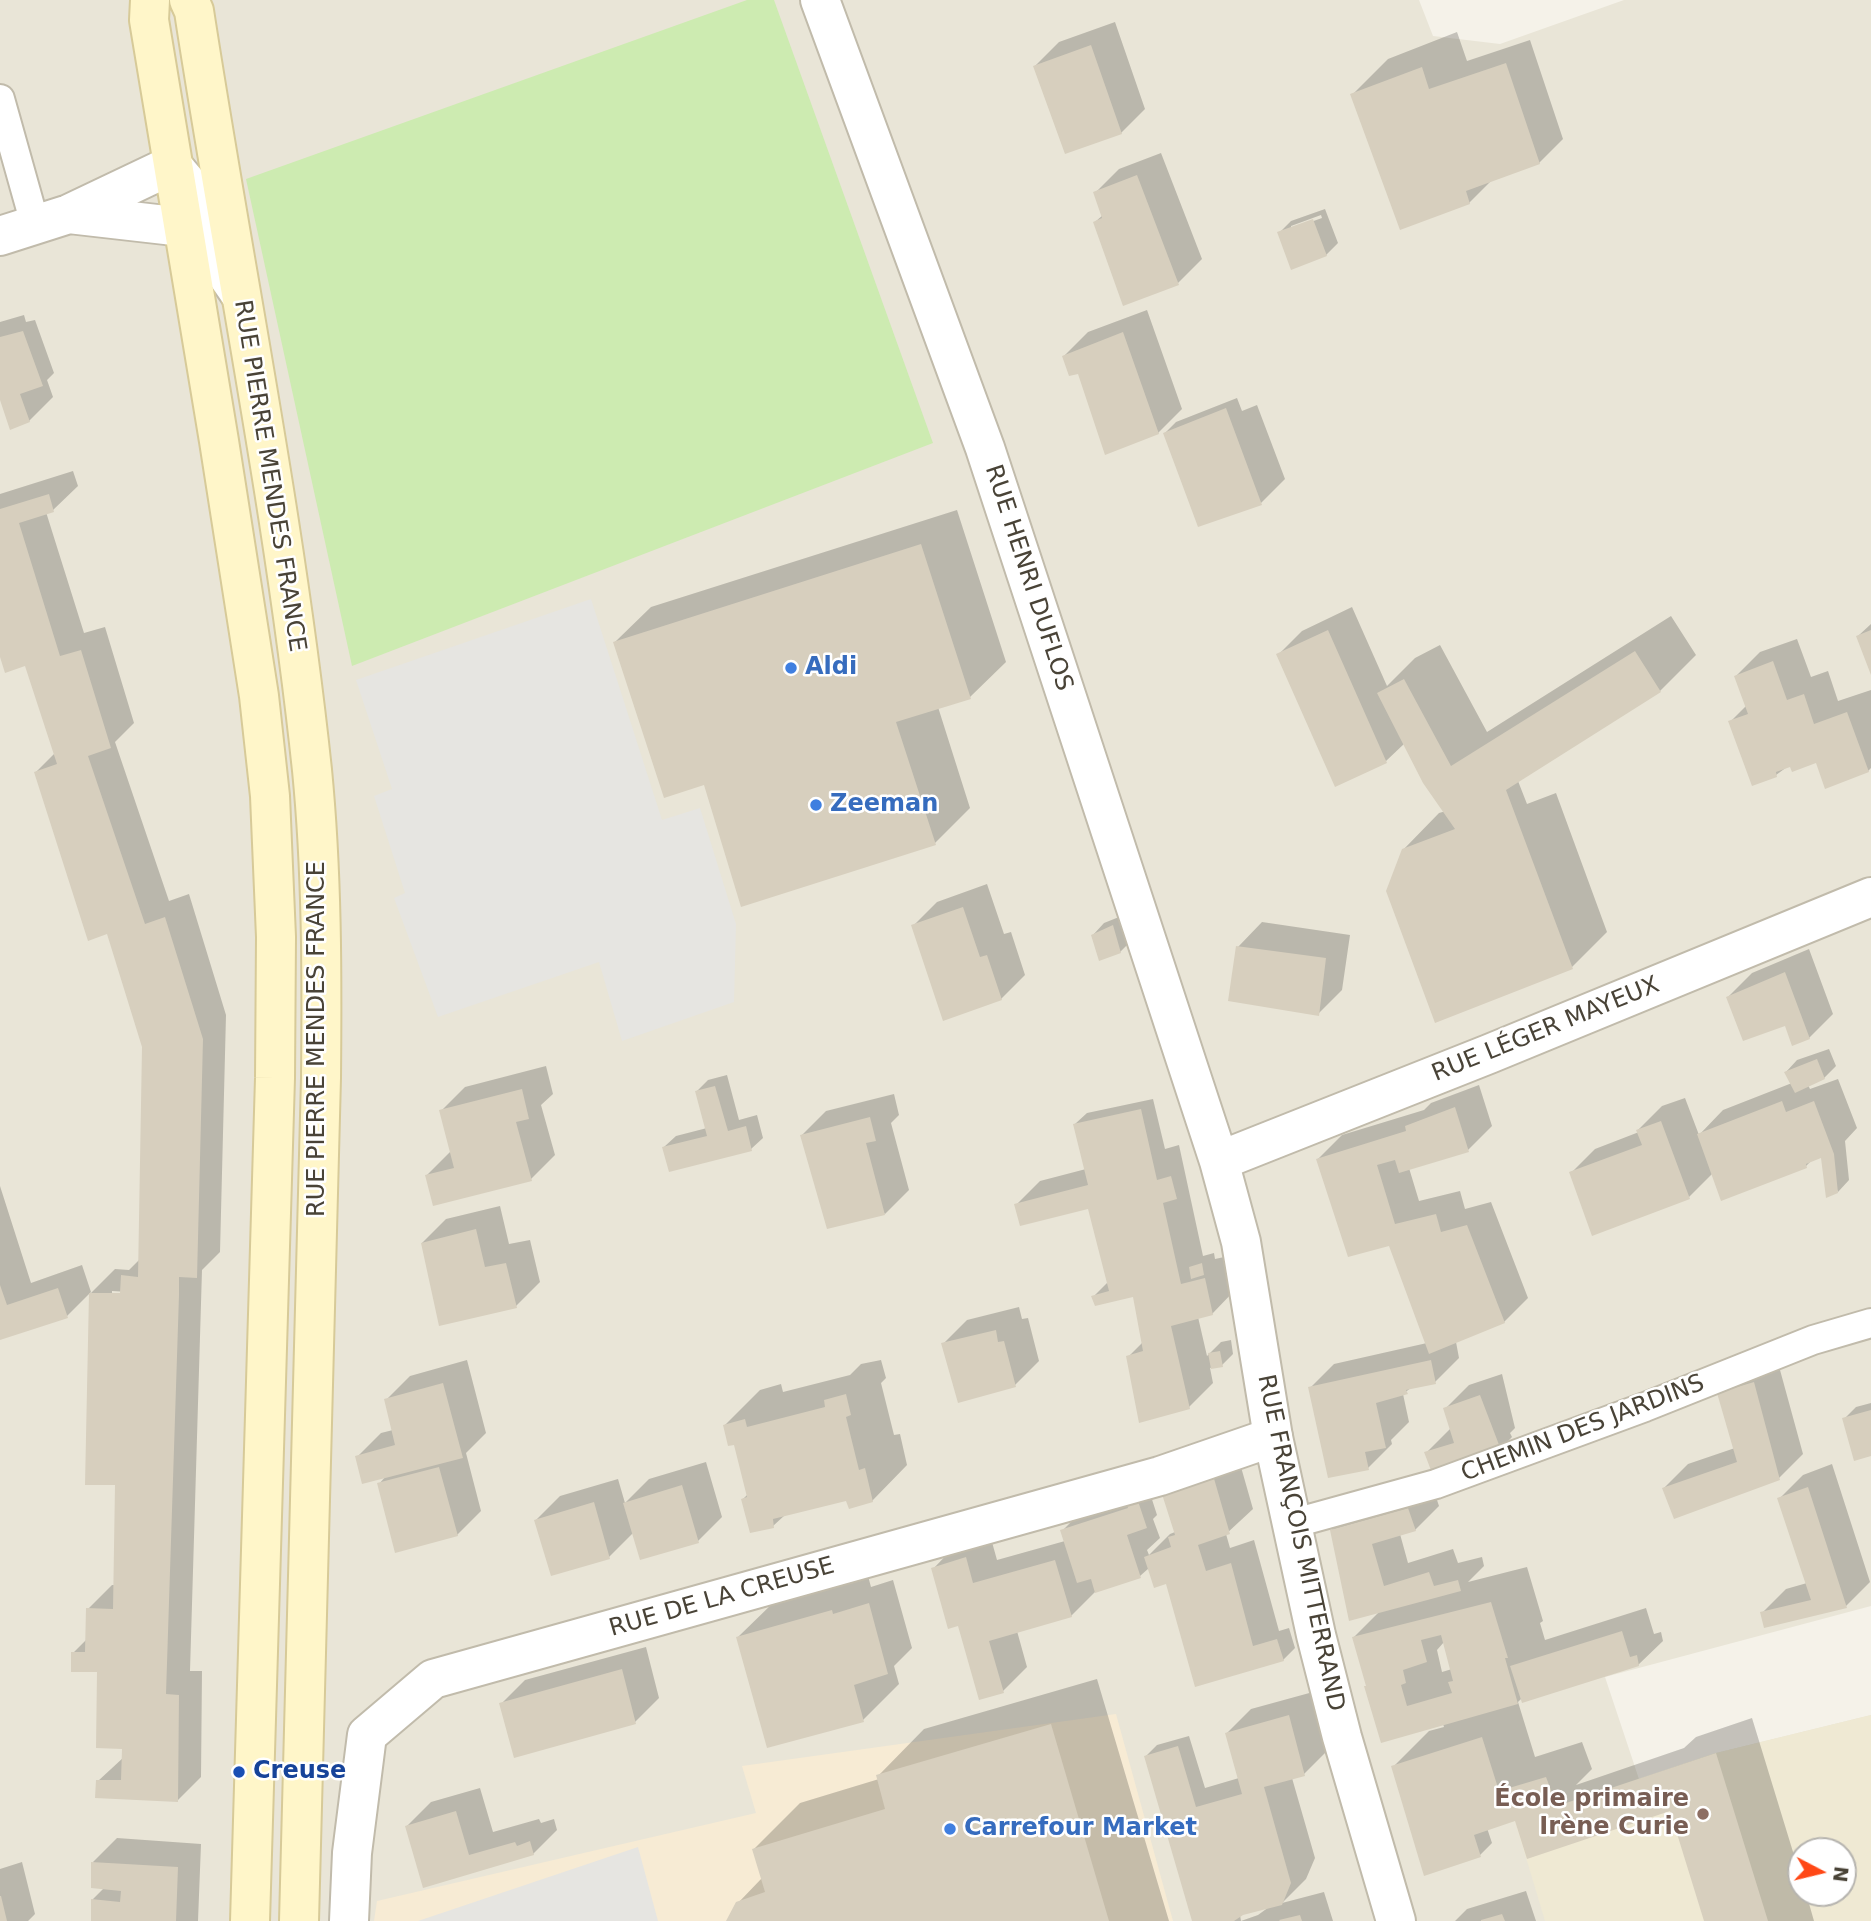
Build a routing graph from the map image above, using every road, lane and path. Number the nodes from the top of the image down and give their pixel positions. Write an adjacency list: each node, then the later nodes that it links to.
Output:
1 (150, 0): 6 (main road, RUE PIERRE MENDES FRANCE)
2 (189, 0): 5 (main road, RUE PIERRE MENDES FRANCE)
3 (820, 0): 11 (street, RUE HENRI DUFLOS)
4 (0, 99): 8 (lane)
5 (216, 155): 7 (street); 9 (main road, RUE PIERRE MENDES FRANCE)
6 (172, 164): 7 (main road, RUE PIERRE MENDES FRANCE); 8 (street)
7 (191, 212): 8 (street); 9 (street); 15 (main road, RUE PIERRE MENDES FRANCE)
8 (35, 225)
9 (240, 294): 16 (main road, RUE PIERRE MENDES FRANCE)
10 (1871, 897): 11 (street, RUE LÉGER MAYEUX)
11 (1219, 1161): 13 (street, RUE FRANÇOIS MITTERRAND)
12 (1871, 1324): 14 (lane, CHEMIN DES JARDINS)
13 (1273, 1437): 14 (street, RUE FRANÇOIS MITTERRAND); 17 (street, RUE DE LA CREUSE)
14 (1291, 1524): 18 (street, RUE FRANÇOIS MITTERRAND)
15 (250, 1921)
16 (299, 1921)
17 (349, 1921)
18 (1396, 1921)

